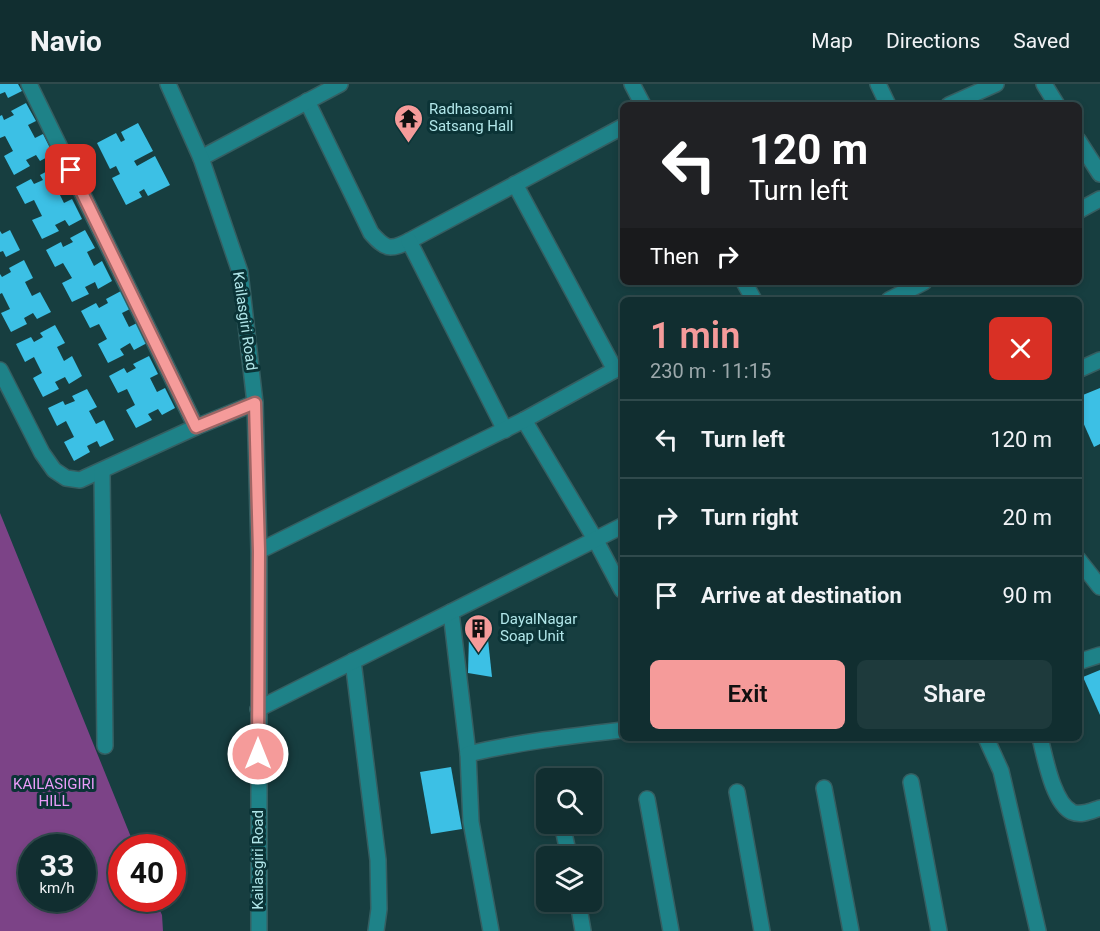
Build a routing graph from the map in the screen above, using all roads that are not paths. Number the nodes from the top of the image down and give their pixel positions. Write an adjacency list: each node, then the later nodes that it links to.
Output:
1 (29, 84): 29 (street)
2 (168, 84): 15 (street, Kailasgiri Road)
3 (340, 84): 8 (street)
4 (632, 84): 9 (street)
5 (878, 84): 10 (street)
6 (996, 84): 11 (street)
7 (1044, 84): 12 (street)
8 (307, 101): 15 (street); 20 (street)
9 (641, 102)
10 (887, 102)
11 (956, 102)
12 (1055, 102)
13 (620, 128): 17 (street)
14 (1082, 146): 16 (street)
15 (201, 158): 27 (street, Kailasgiri Road)
16 (1100, 174)
17 (515, 184): 20 (street); 24 (street)
18 (1100, 199): 19 (street)
19 (1082, 209)
20 (409, 241): 30 (street)
21 (918, 285): 22 (street)
22 (895, 297)
23 (1100, 360): 25 (street)
24 (619, 368): 28 (street)
25 (1082, 368)
26 (0, 370): 31 (street)
27 (255, 403): 29 (street); 34 (street, Kailasgiri Road)
28 (524, 420): 30 (street); 33 (street)
29 (196, 427): 31 (street)
30 (505, 430): 34 (street)
31 (102, 471): 46 (street)
32 (620, 527): 33 (street)
33 (595, 539): 36 (street); 38 (street)
34 (259, 551): 42 (street, Kailasgiri Road)
35 (1082, 564): 37 (street)
36 (620, 586)
37 (1100, 587)
38 (451, 612): 40 (street); 47 (street)
39 (1100, 655): 41 (street)
40 (353, 661): 42 (street); 55 (street)
41 (1082, 661)
42 (258, 709): 54 (street, Kailasgiri Road)
43 (620, 730): 47 (street)
44 (987, 741): 62 (street)
45 (1041, 741): 52 (street)
46 (105, 746)
47 (468, 754): 56 (street)
48 (911, 782): 61 (street)
49 (824, 788): 60 (street)
50 (737, 792): 59 (street)
51 (647, 799): 58 (street)
52 (1100, 808)
53 (580, 912): 57 (street)
54 (259, 931)
55 (376, 931)
56 (491, 931)
57 (583, 931)
58 (671, 931)
59 (762, 931)
60 (851, 931)
61 (939, 931)
62 (1038, 931)

